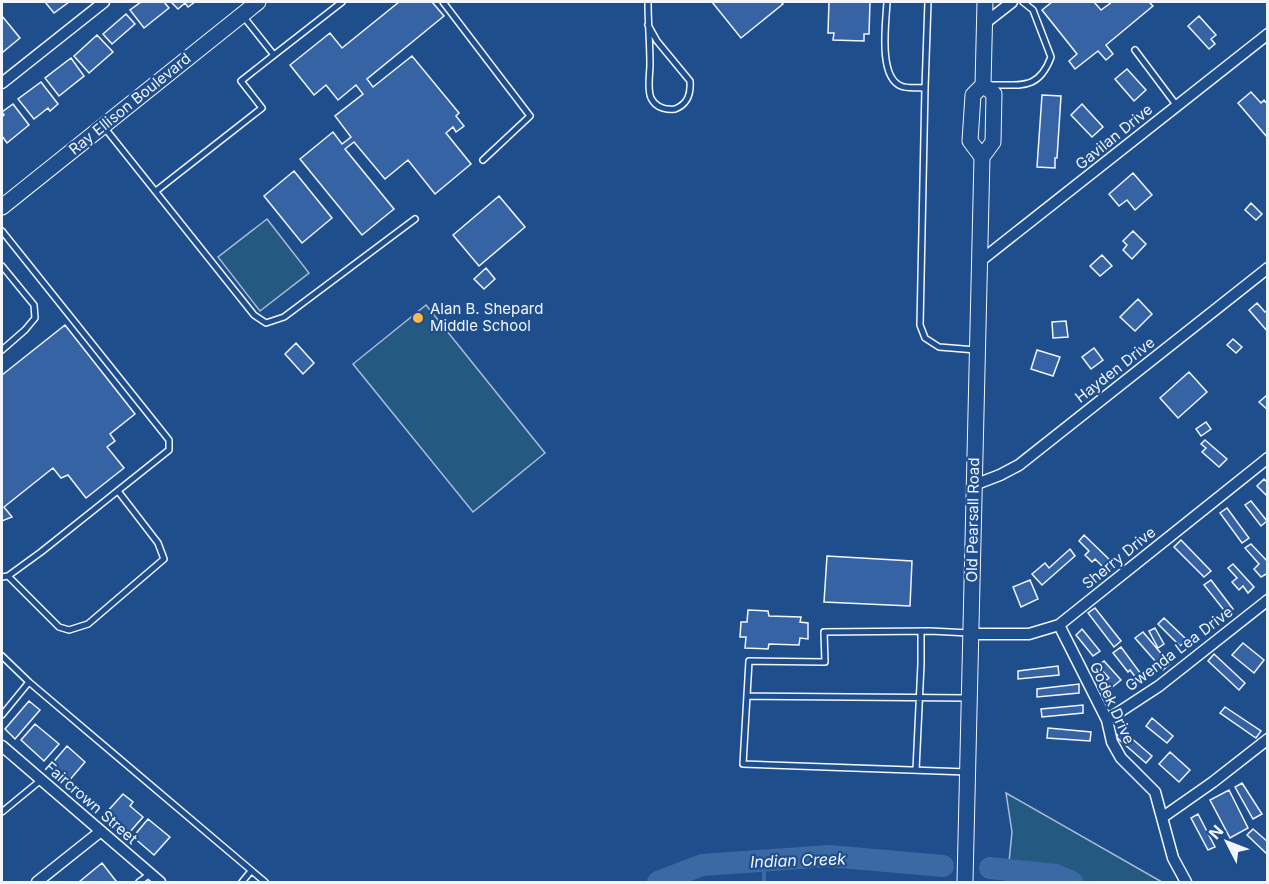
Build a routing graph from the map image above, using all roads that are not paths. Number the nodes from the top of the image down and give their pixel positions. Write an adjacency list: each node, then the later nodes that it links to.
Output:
1 (104, 2): 17 (street)
2 (258, 2): 11 (main road, Ray Ellison Boulevard)
3 (342, 2): 16 (lane)
4 (443, 2): 23 (lane)
5 (648, 2): 13 (lane)
6 (887, 2): 19 (lane)
7 (928, 2): 19 (lane)
8 (985, 2): 12 (main road, Old Pearsall Road)
9 (1012, 2): 12 (street)
10 (1023, 2): 18 (lane)
11 (242, 14): 16 (lane); 21 (main road, Ray Ellison Boulevard)
12 (985, 23): 18 (main road, Old Pearsall Road)
13 (648, 25): 13 (lane)
14 (1268, 34): 20 (street, Gavilan Drive)
15 (1135, 50): 20 (lane)
16 (274, 54): 24 (lane)
17 (2, 83)
18 (983, 85): 22 (main road, Old Pearsall Road); 22 (main road, Old Pearsall Road)
19 (925, 88): 32 (lane)
20 (1177, 106): 28 (street, Gavilan Drive)
21 (103, 125): 24 (lane); 25 (main road, Ray Ellison Boulevard)
22 (982, 157): 28 (main road, Old Pearsall Road)
23 (483, 160)
24 (156, 191): 26 (lane)
25 (2, 207)
26 (415, 219)
27 (2, 231): 35 (lane)
28 (979, 262): 32 (main road, Old Pearsall Road)
29 (2, 266): 31 (lane)
30 (1268, 268): 34 (street, Hayden Drive)
31 (2, 350)
32 (976, 350): 34 (main road, Old Pearsall Road)
33 (1268, 458): 38 (street, Sherry Drive)
34 (974, 485): 40 (main road, Old Pearsall Road)
35 (118, 491): 36 (lane); 36 (lane)
36 (5, 576)
37 (1268, 600): 47 (street, Gwenda Lea Drive)
38 (1059, 625): 40 (street, Sherry Drive); 47 (street, Godek Drive)
39 (921, 631): 40 (lane); 43 (lane); 44 (lane)
40 (970, 634): 45 (main road, Old Pearsall Road)
41 (2, 656): 42 (lane)
42 (29, 682): 46 (lane); 56 (lane)
43 (747, 696): 44 (lane); 50 (lane)
44 (920, 697): 45 (lane); 50 (lane)
45 (970, 698): 51 (main road, Old Pearsall Road)
46 (2, 715)
47 (1107, 720): 54 (street, Godek Drive)
48 (1268, 739): 54 (street)
49 (2, 746): 52 (street, Faircrown Street)
50 (916, 770): 51 (lane)
51 (968, 772): 63 (main road, Old Pearsall Road)
52 (41, 780): 53 (lane); 55 (street, Faircrown Street)
53 (2, 812)
54 (1163, 817): 64 (street, Godek Drive)
55 (101, 831): 57 (street, Faircrown Street); 58 (street)
56 (251, 871): 61 (lane); 62 (lane)
57 (150, 874): 59 (lane); 60 (street, Faircrown Street)
58 (37, 882)
59 (139, 882)
60 (160, 882)
61 (242, 882)
62 (265, 882)
63 (965, 882)
64 (1186, 882)

